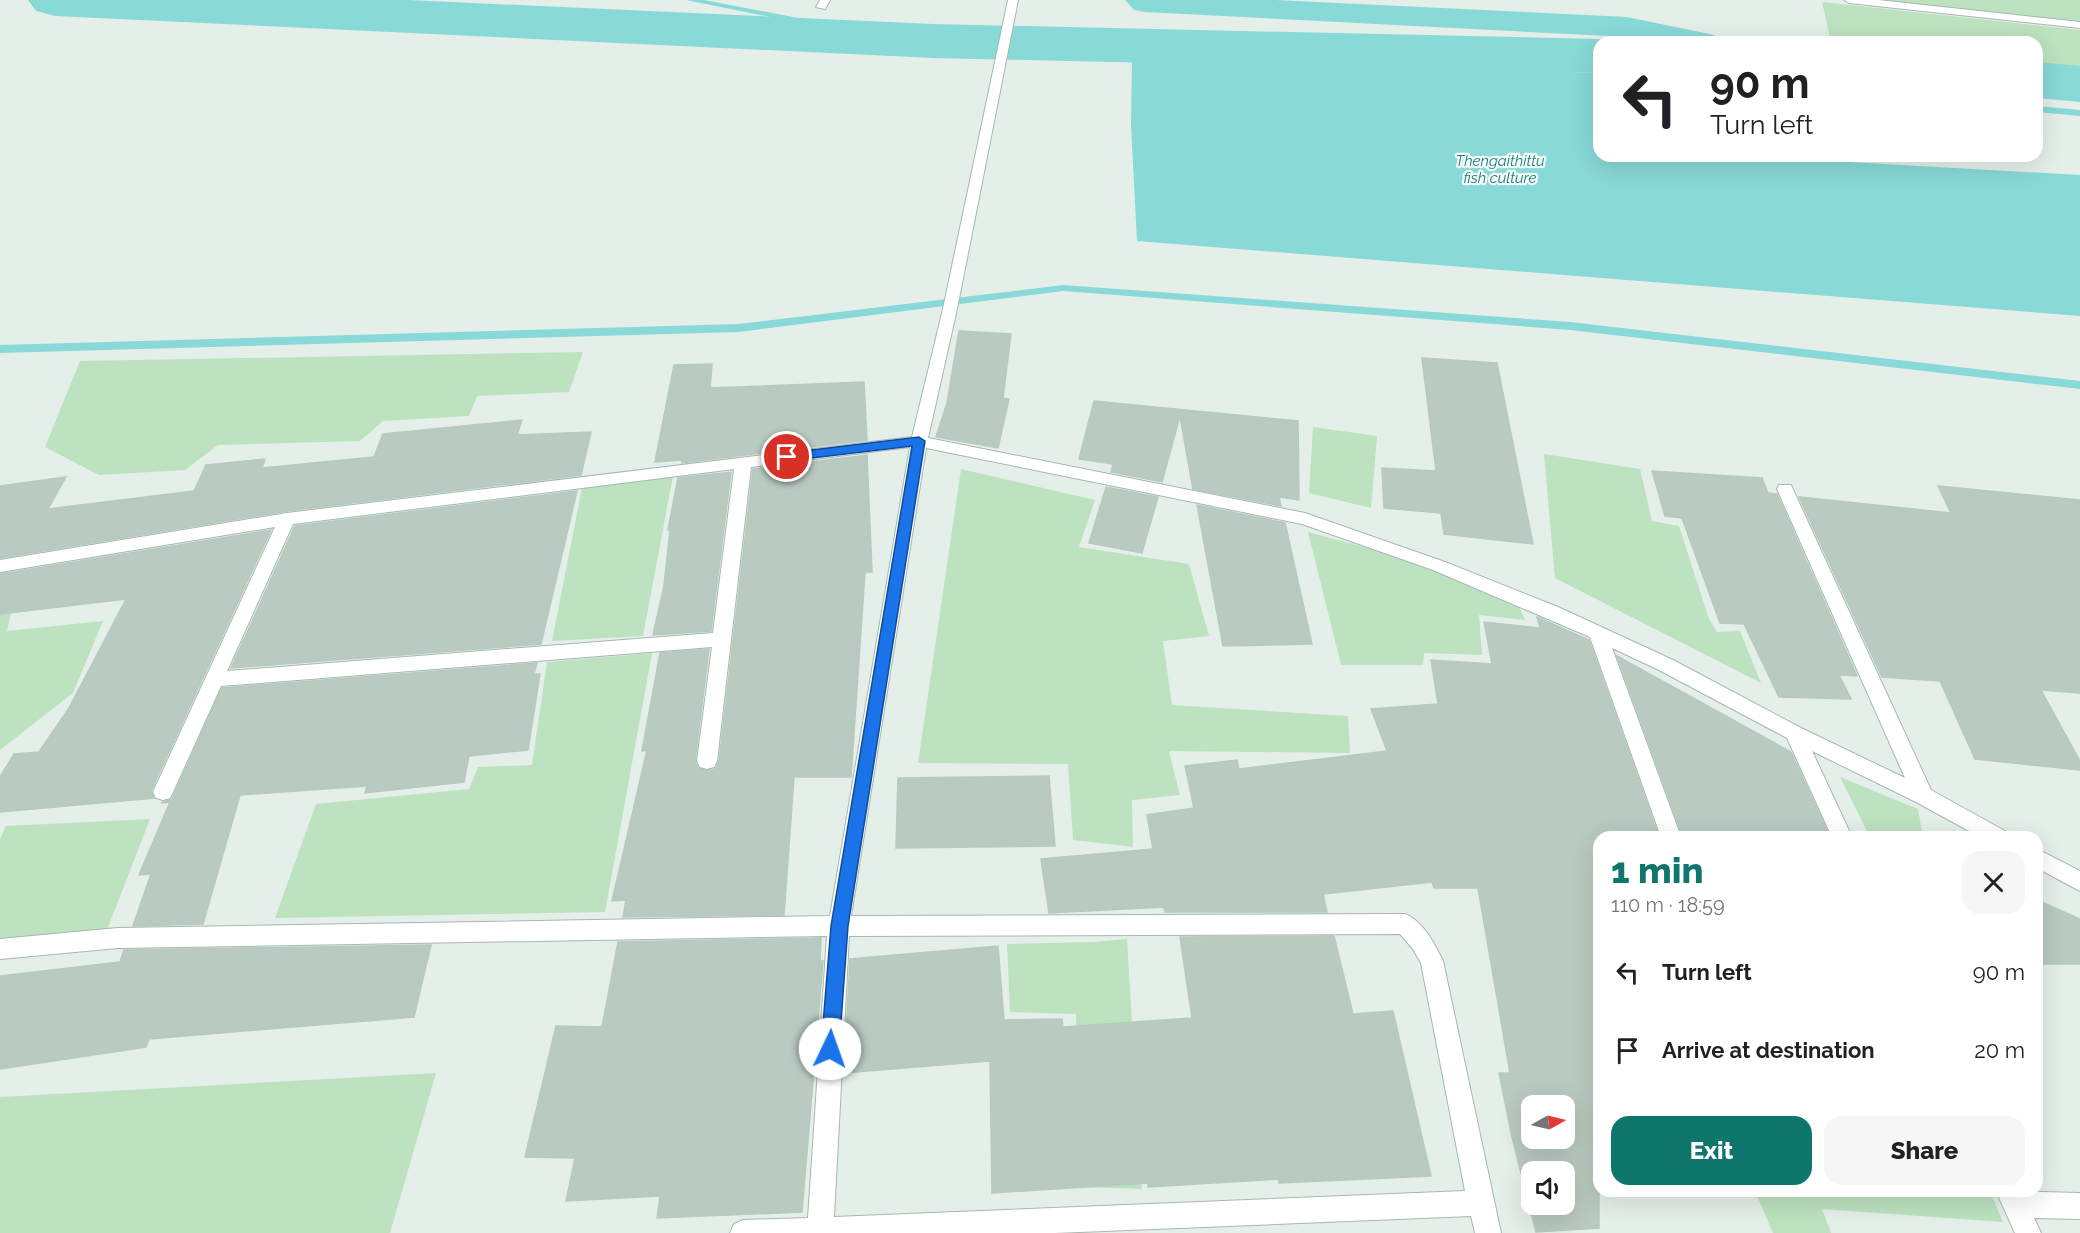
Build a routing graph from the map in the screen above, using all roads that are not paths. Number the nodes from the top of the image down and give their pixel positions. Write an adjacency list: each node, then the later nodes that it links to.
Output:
1 (1013, 0): 4 (street)
2 (1849, 0): 3 (street)
3 (2080, 26)
4 (919, 441): 5 (street); 9 (street); 21 (street)
5 (743, 463): 7 (street); 10 (street)
6 (1785, 489): 15 (street)
7 (287, 519): 8 (street); 11 (street)
8 (0, 566)
9 (1598, 634): 12 (street); 16 (street)
10 (723, 639): 11 (street); 13 (street)
11 (215, 679): 14 (street)
12 (1794, 733): 15 (street); 17 (street)
13 (708, 762)
14 (163, 792)
15 (1923, 796): 18 (street)
16 (1669, 831)
17 (1839, 831)
18 (1987, 831)
19 (2043, 861): 20 (street)
20 (2080, 882)
21 (839, 926): 22 (street); 24 (street); 26 (street)
22 (0, 949)
23 (2012, 1198): 25 (street); 29 (street)
24 (1480, 1203): 26 (street); 28 (street)
25 (2080, 1206)
26 (820, 1232): 27 (street)
27 (743, 1233)
28 (1488, 1233)
29 (2028, 1233)

